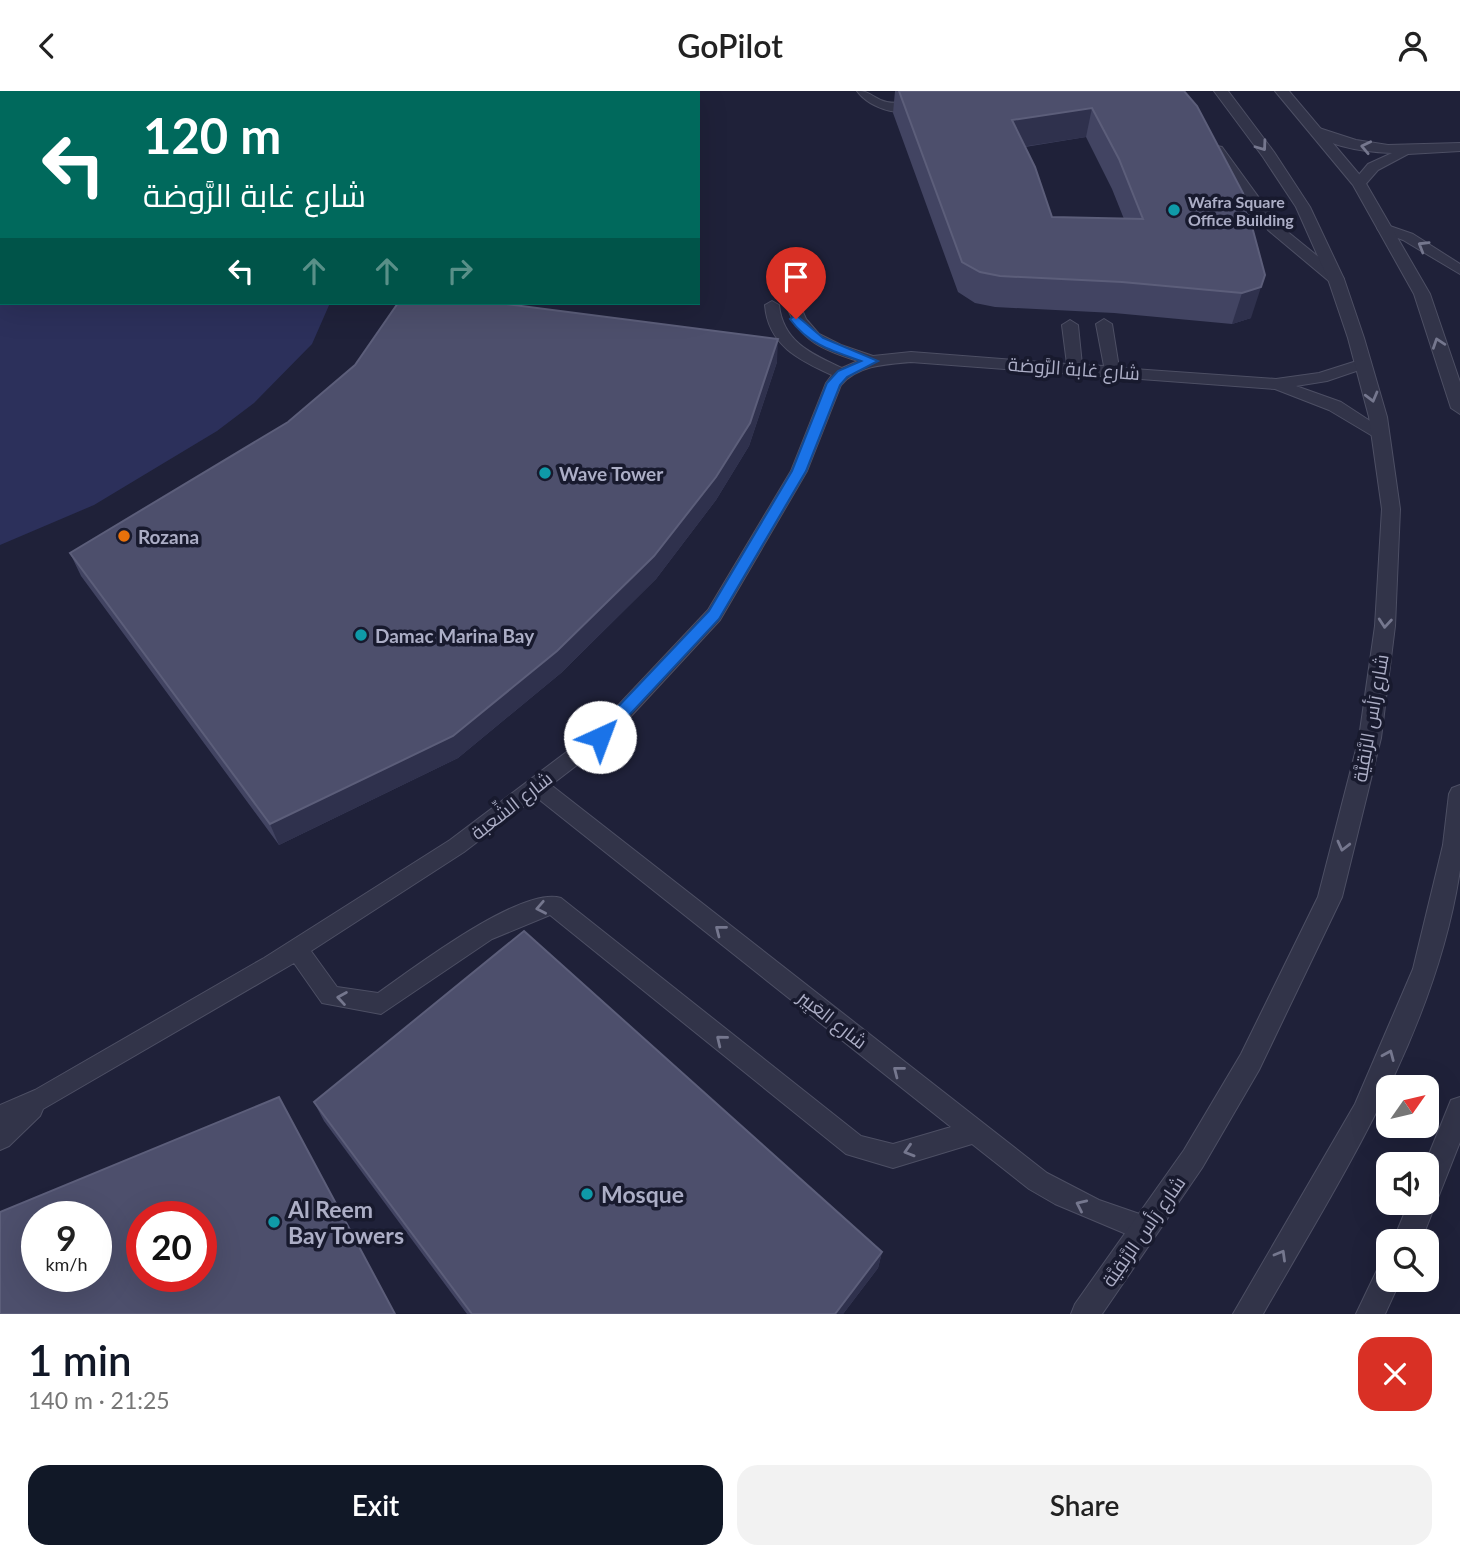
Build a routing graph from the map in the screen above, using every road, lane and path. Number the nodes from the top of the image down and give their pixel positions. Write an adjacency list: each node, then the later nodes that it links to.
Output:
1 (863, 91): 4 (lane)
2 (1222, 91): 12 (street, شارع رَأس الرَّنقِيَّة, one-way to 12)
3 (1282, 91): 5 (street)
4 (938, 103)
5 (1318, 132): 8 (lane, one-way to 5); 9 (street)
6 (1206, 135): 12 (street)
7 (1460, 147): 8 (lane)
8 (1416, 151): 9 (lane)
9 (1359, 183): 10 (street)
10 (1384, 227): 11 (lane, one-way to 10); 23 (street, one-way to 10)
11 (1460, 270)
12 (1336, 279): 18 (street, شارع رَأس الرَّنقِيَّة)
13 (772, 305): 21 (lane)
14 (794, 306): 17 (lane, شارع غابة الرَّوضة)
15 (1104, 324): 20 (lane)
16 (1070, 325): 19 (lane)
17 (872, 361): 19 (lane, شارع غابة الرَّوضة); 21 (lane, شارع غابة الرَّوضة)
18 (1363, 364): 22 (lane, شارع غابة الرَّوضة); 24 (street, شارع رَأس الرَّنقِيَّة, one-way to 24)
19 (1075, 368): 20 (lane, شارع غابة الرَّوضة)
20 (1112, 370): 22 (lane, شارع غابة الرَّوضة)
21 (842, 374): 25 (lane, شارع الشِّعبة)
22 (1276, 384): 24 (lane, شارع غابة الرَّوضة)
23 (1460, 408)
24 (1381, 436): 34 (street, شارع رَأس الرَّنقِيَّة, one-way to 34)
25 (536, 785): 27 (lane, شارع الشِّعبة); 31 (lane, شارع العَبِير, one-way to 25)
26 (1459, 804): 37 (street, one-way to 26)
27 (297, 949): 28 (lane, شارع الشِّعبة); 31 (lane, one-way to 27)
28 (43, 1098): 30 (lane, شارع الشِّعبة); 32 (lane, شارع الشِّعبة)
29 (1460, 1109): 33 (street)
30 (0, 1116)
31 (975, 1131): 34 (lane, شارع العَبِير, one-way to 31)
32 (0, 1138)
33 (1439, 1162)
34 (1145, 1228): 36 (street, شارع رَأس الرَّنقِيَّة)
35 (1381, 1292): 38 (street)
36 (1085, 1314)
37 (1247, 1314)
38 (1370, 1314)

